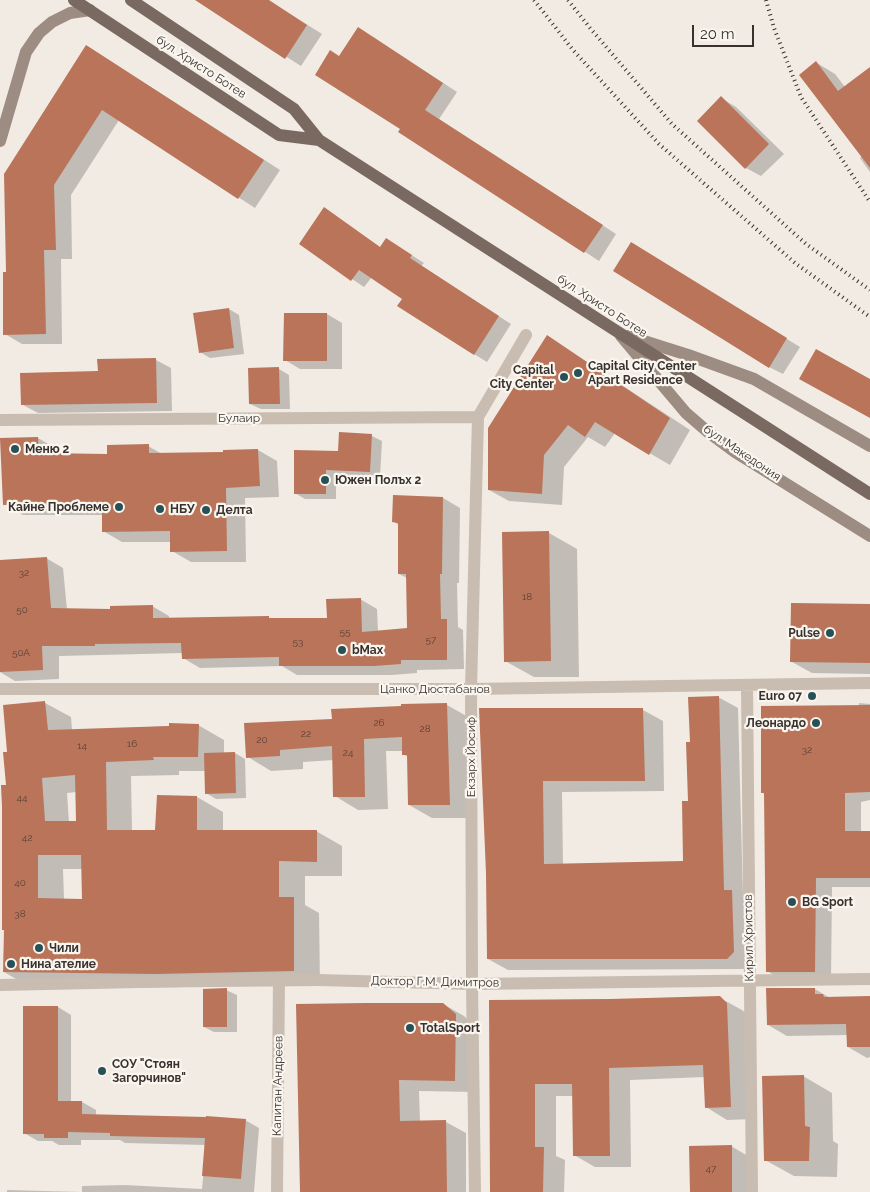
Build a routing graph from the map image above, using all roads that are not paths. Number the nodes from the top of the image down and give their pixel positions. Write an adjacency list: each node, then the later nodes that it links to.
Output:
1 (74, 0): 3 (main road, бул. Христо Ботев)
2 (131, 0): 4 (main road, бул. Христо Ботев)
3 (90, 10): 4 (main road, бул. Христо Ботев); 5 (street)
4 (319, 140): 6 (main road, бул. Христо Ботев)
5 (0, 141)
6 (618, 332): 10 (street); 11 (main road, бул. Христо Ботев); 12 (street, бул. Македония)
7 (526, 335): 8 (street, Екзарх Йосиф)
8 (478, 417): 9 (street, Булаир); 16 (street, Екзарх Йосиф)
9 (0, 420)
10 (870, 446)
11 (870, 494)
12 (869, 535)
13 (870, 683): 14 (street, Цанко Дюстабанов)
14 (747, 685): 16 (street, Цанко Дюстабанов); 19 (street, Кирил Христов)
15 (0, 689): 16 (street, Цанко Дюстабанов)
16 (471, 689): 20 (street, Екзарх Йосиф)
17 (279, 979): 20 (street, Доктор Г.М. Димитров); 21 (street, Доктор Г.М. Димитров); 22 (street, Капитан Андреев)
18 (870, 979): 19 (street, Доктор Г.М. Димитров)
19 (750, 980): 20 (street, Доктор Г.М. Димитров); 24 (street, Кирил Христов)
20 (472, 984): 23 (street, Екзарх Йосиф)
21 (0, 985)
22 (277, 1192)
23 (475, 1192)
24 (752, 1192)

